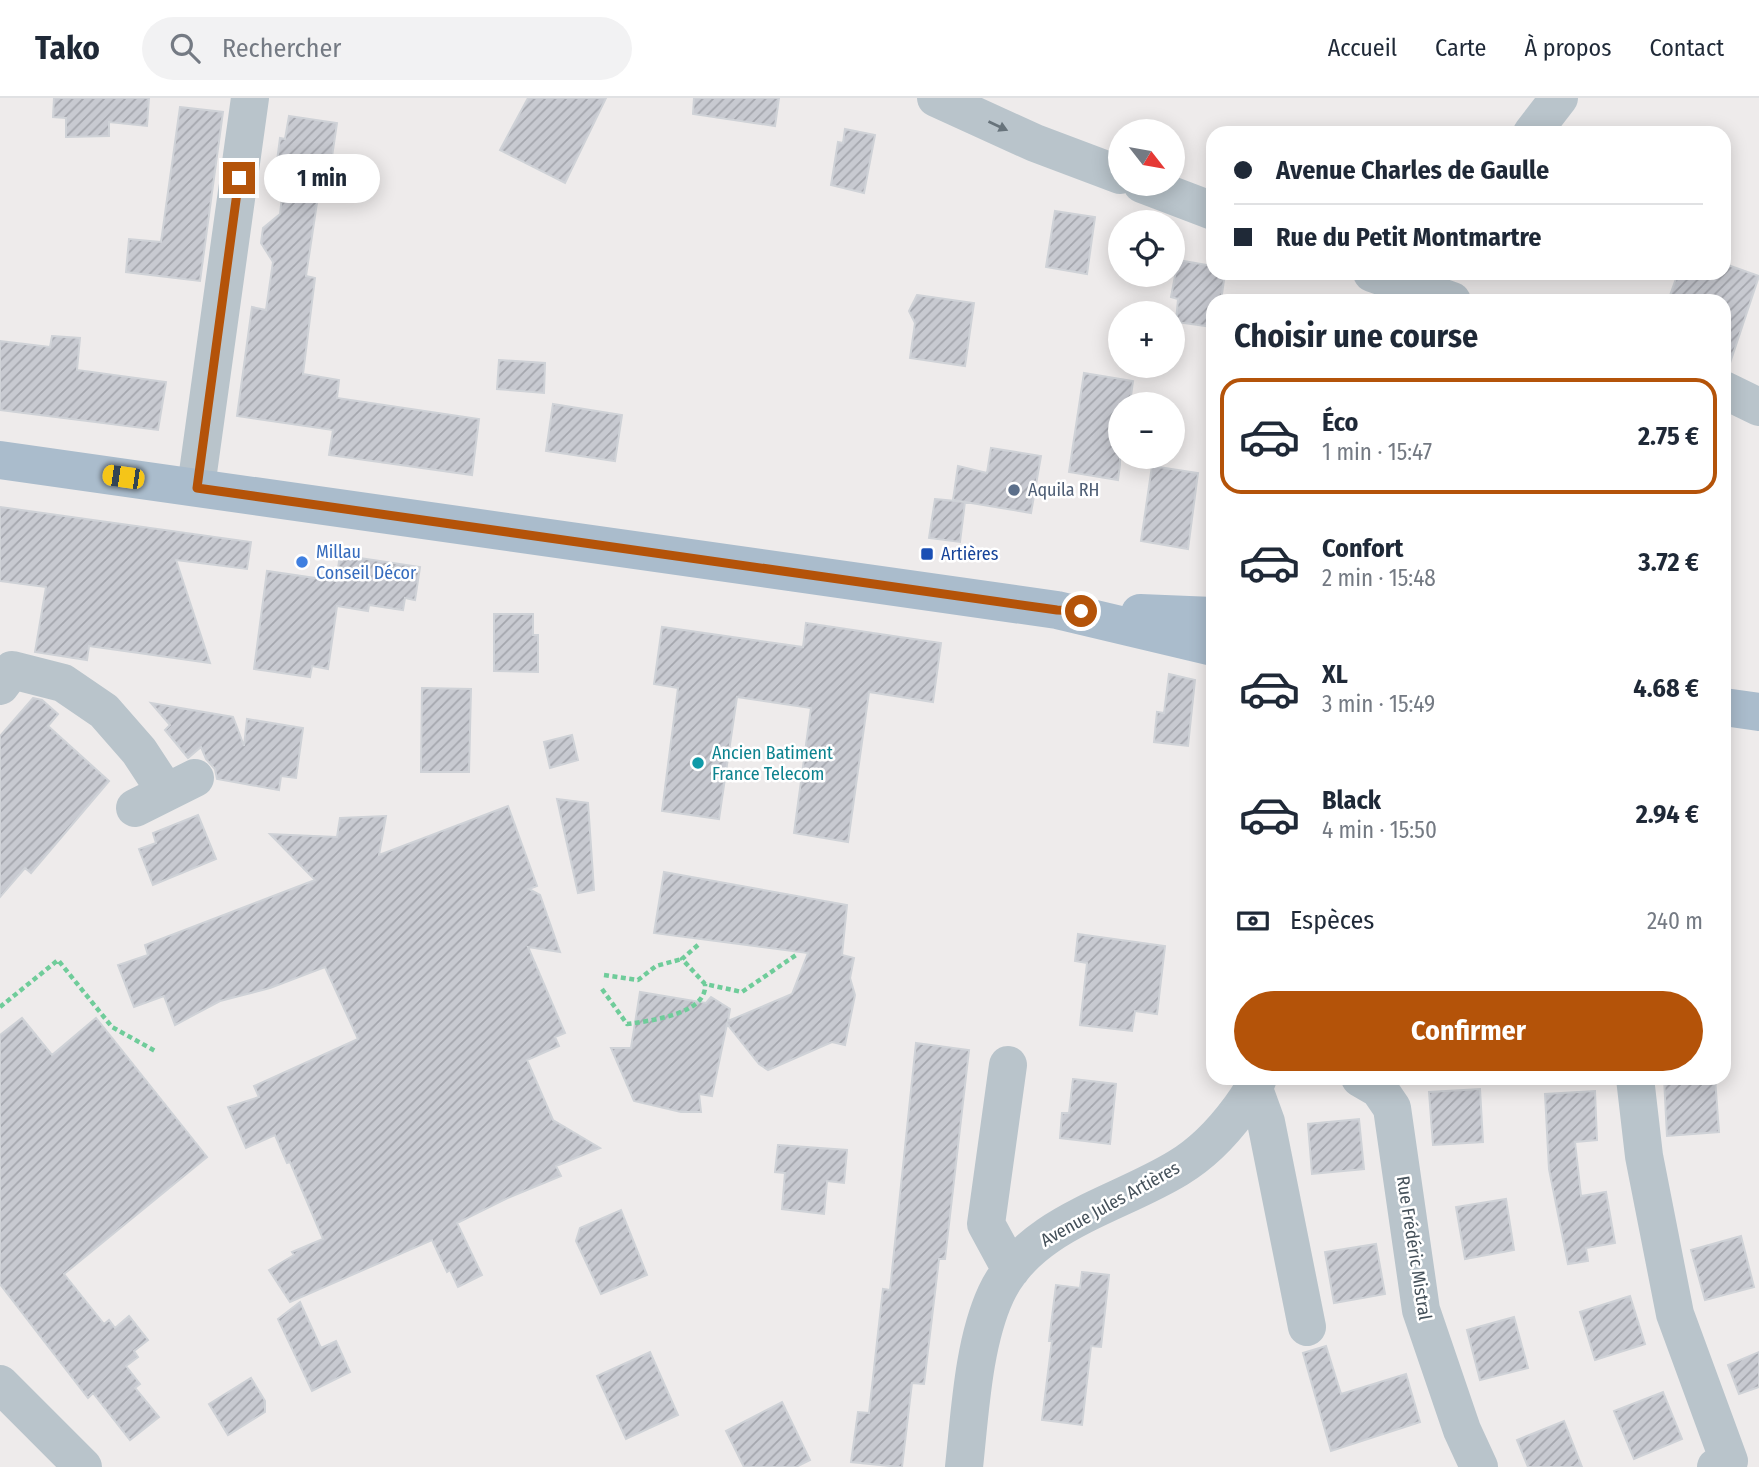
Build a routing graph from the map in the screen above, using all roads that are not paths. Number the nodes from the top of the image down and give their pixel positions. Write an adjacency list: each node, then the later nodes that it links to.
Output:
1 (250, 98): 13 (street)
2 (936, 98): 5 (street, one-way to 5)
3 (1559, 98): 4 (street)
4 (1537, 126)
5 (1108, 170)
6 (1174, 196): 7 (street)
7 (1206, 208)
8 (1398, 283): 9 (street)
9 (1431, 294)
10 (1731, 393): 11 (street)
11 (1759, 407)
12 (0, 460): 13 (main road)
13 (197, 488): 14 (main road)
14 (1057, 610): 15 (main road); 16 (main road)
15 (1206, 616)
16 (1206, 645)
17 (0, 686): 20 (street)
18 (1731, 708): 19 (main road)
19 (1759, 712)
20 (165, 793)
21 (1008, 1065): 26 (street)
22 (1255, 1085): 26 (street, Avenue Jules Artières)
23 (1256, 1085): 27 (street)
24 (1372, 1085): 32 (street, Rue Frédéric Mistral)
25 (1636, 1085): 29 (street)
26 (1011, 1270): 31 (street, Avenue Jules Artières)
27 (1307, 1327)
28 (0, 1384): 30 (street)
29 (1726, 1465)
30 (83, 1467)
31 (964, 1467)
32 (1479, 1467)

